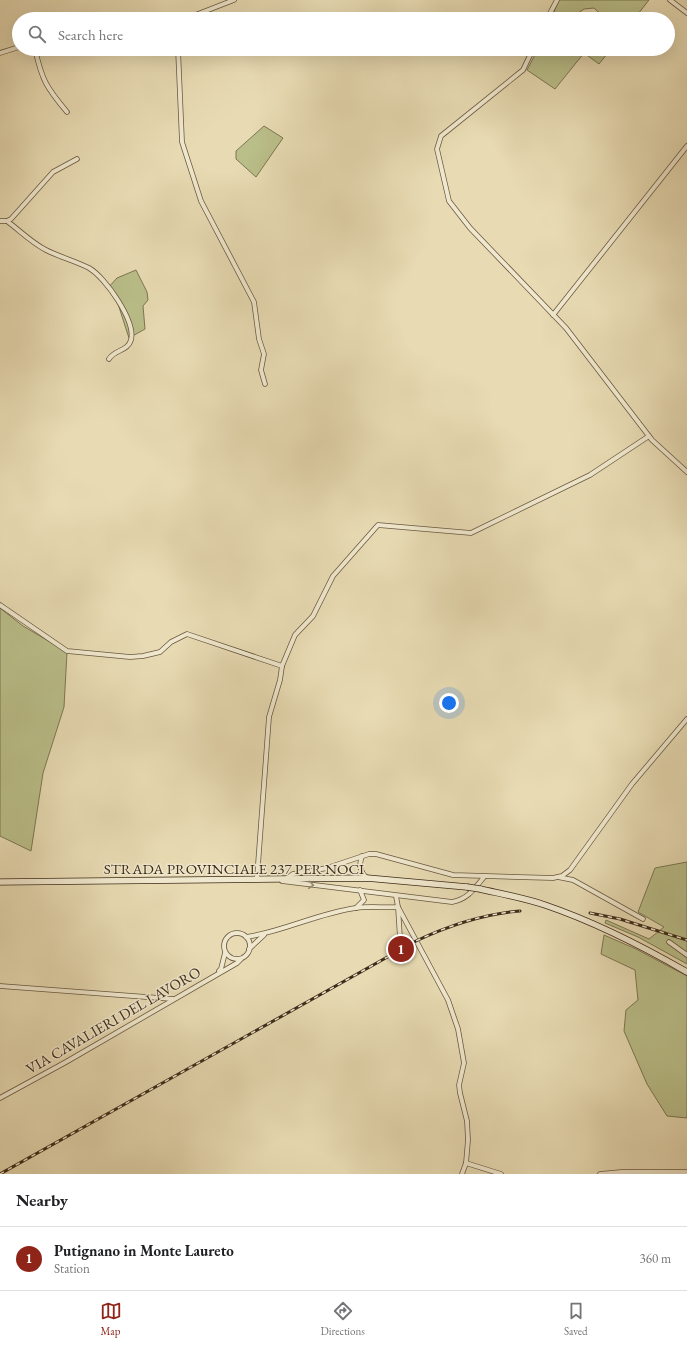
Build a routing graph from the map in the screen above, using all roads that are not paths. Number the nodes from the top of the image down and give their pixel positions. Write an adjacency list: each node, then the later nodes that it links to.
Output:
1 (234, 0): 4 (street)
2 (556, 0): 5 (street)
3 (670, 0): 6 (street)
4 (203, 12)
5 (551, 12)
6 (687, 13)
7 (12, 49): 8 (street)
8 (0, 52)
9 (37, 56): 12 (street)
10 (178, 56): 19 (street)
11 (530, 56): 17 (street)
12 (67, 112)
13 (687, 146): 17 (street)
14 (77, 159): 16 (street)
15 (0, 221): 16 (street)
16 (7, 221): 18 (street)
17 (553, 315): 20 (street)
18 (109, 359)
19 (265, 384)
20 (649, 436): 21 (street); 23 (street)
21 (687, 472)
22 (0, 605): 23 (street)
23 (282, 666): 28 (street)
24 (687, 719): 27 (street)
25 (362, 856): 26 (street); 30 (street); 31 (street)
26 (484, 877): 27 (street); 34 (street)
27 (558, 877): 37 (street)
28 (257, 878): 29 (main road, STRADA PROVINCIALE 237 PER NOCI); 32 (main road, STRADA PROVINCIALE 237 PER NOCI)
29 (273, 878): 30 (main road, STRADA PROVINCIALE 237 PER NOCI); 33 (street, one-way to 33)
30 (287, 878): 31 (main road, STRADA PROVINCIALE 237 PER NOCI)
31 (367, 878): 46 (main road, STRADA PROVINCIALE 237 PER NOCI, bridge)
32 (0, 882)
33 (360, 890): 34 (street); 36 (street)
34 (396, 896): 35 (street)
35 (398, 907): 36 (street); 40 (street); 51 (street)
36 (356, 908): 38 (street)
37 (643, 919)
38 (264, 934): 39 (street); 42 (street, VIA CAVALIERI DEL LAVORO)
39 (246, 937): 42 (street); 43 (street, VIA CAVALIERI DEL LAVORO)
40 (400, 938)
41 (669, 942): 44 (street)
42 (250, 949): 45 (street, VIA CAVALIERI DEL LAVORO)
43 (225, 953): 45 (street); 47 (street, VIA CAVALIERI DEL LAVORO)
44 (687, 955)
45 (241, 959): 47 (street, VIA CAVALIERI DEL LAVORO)
46 (687, 972)
47 (216, 974): 49 (street, VIA CAVALIERI DEL LAVORO)
48 (0, 986): 49 (street)
49 (174, 999): 50 (street, VIA CAVALIERI DEL LAVORO)
50 (0, 1098)
51 (466, 1164): 53 (street); 54 (street)
52 (687, 1172): 55 (street)
53 (462, 1174)
54 (501, 1174)
55 (600, 1174)

